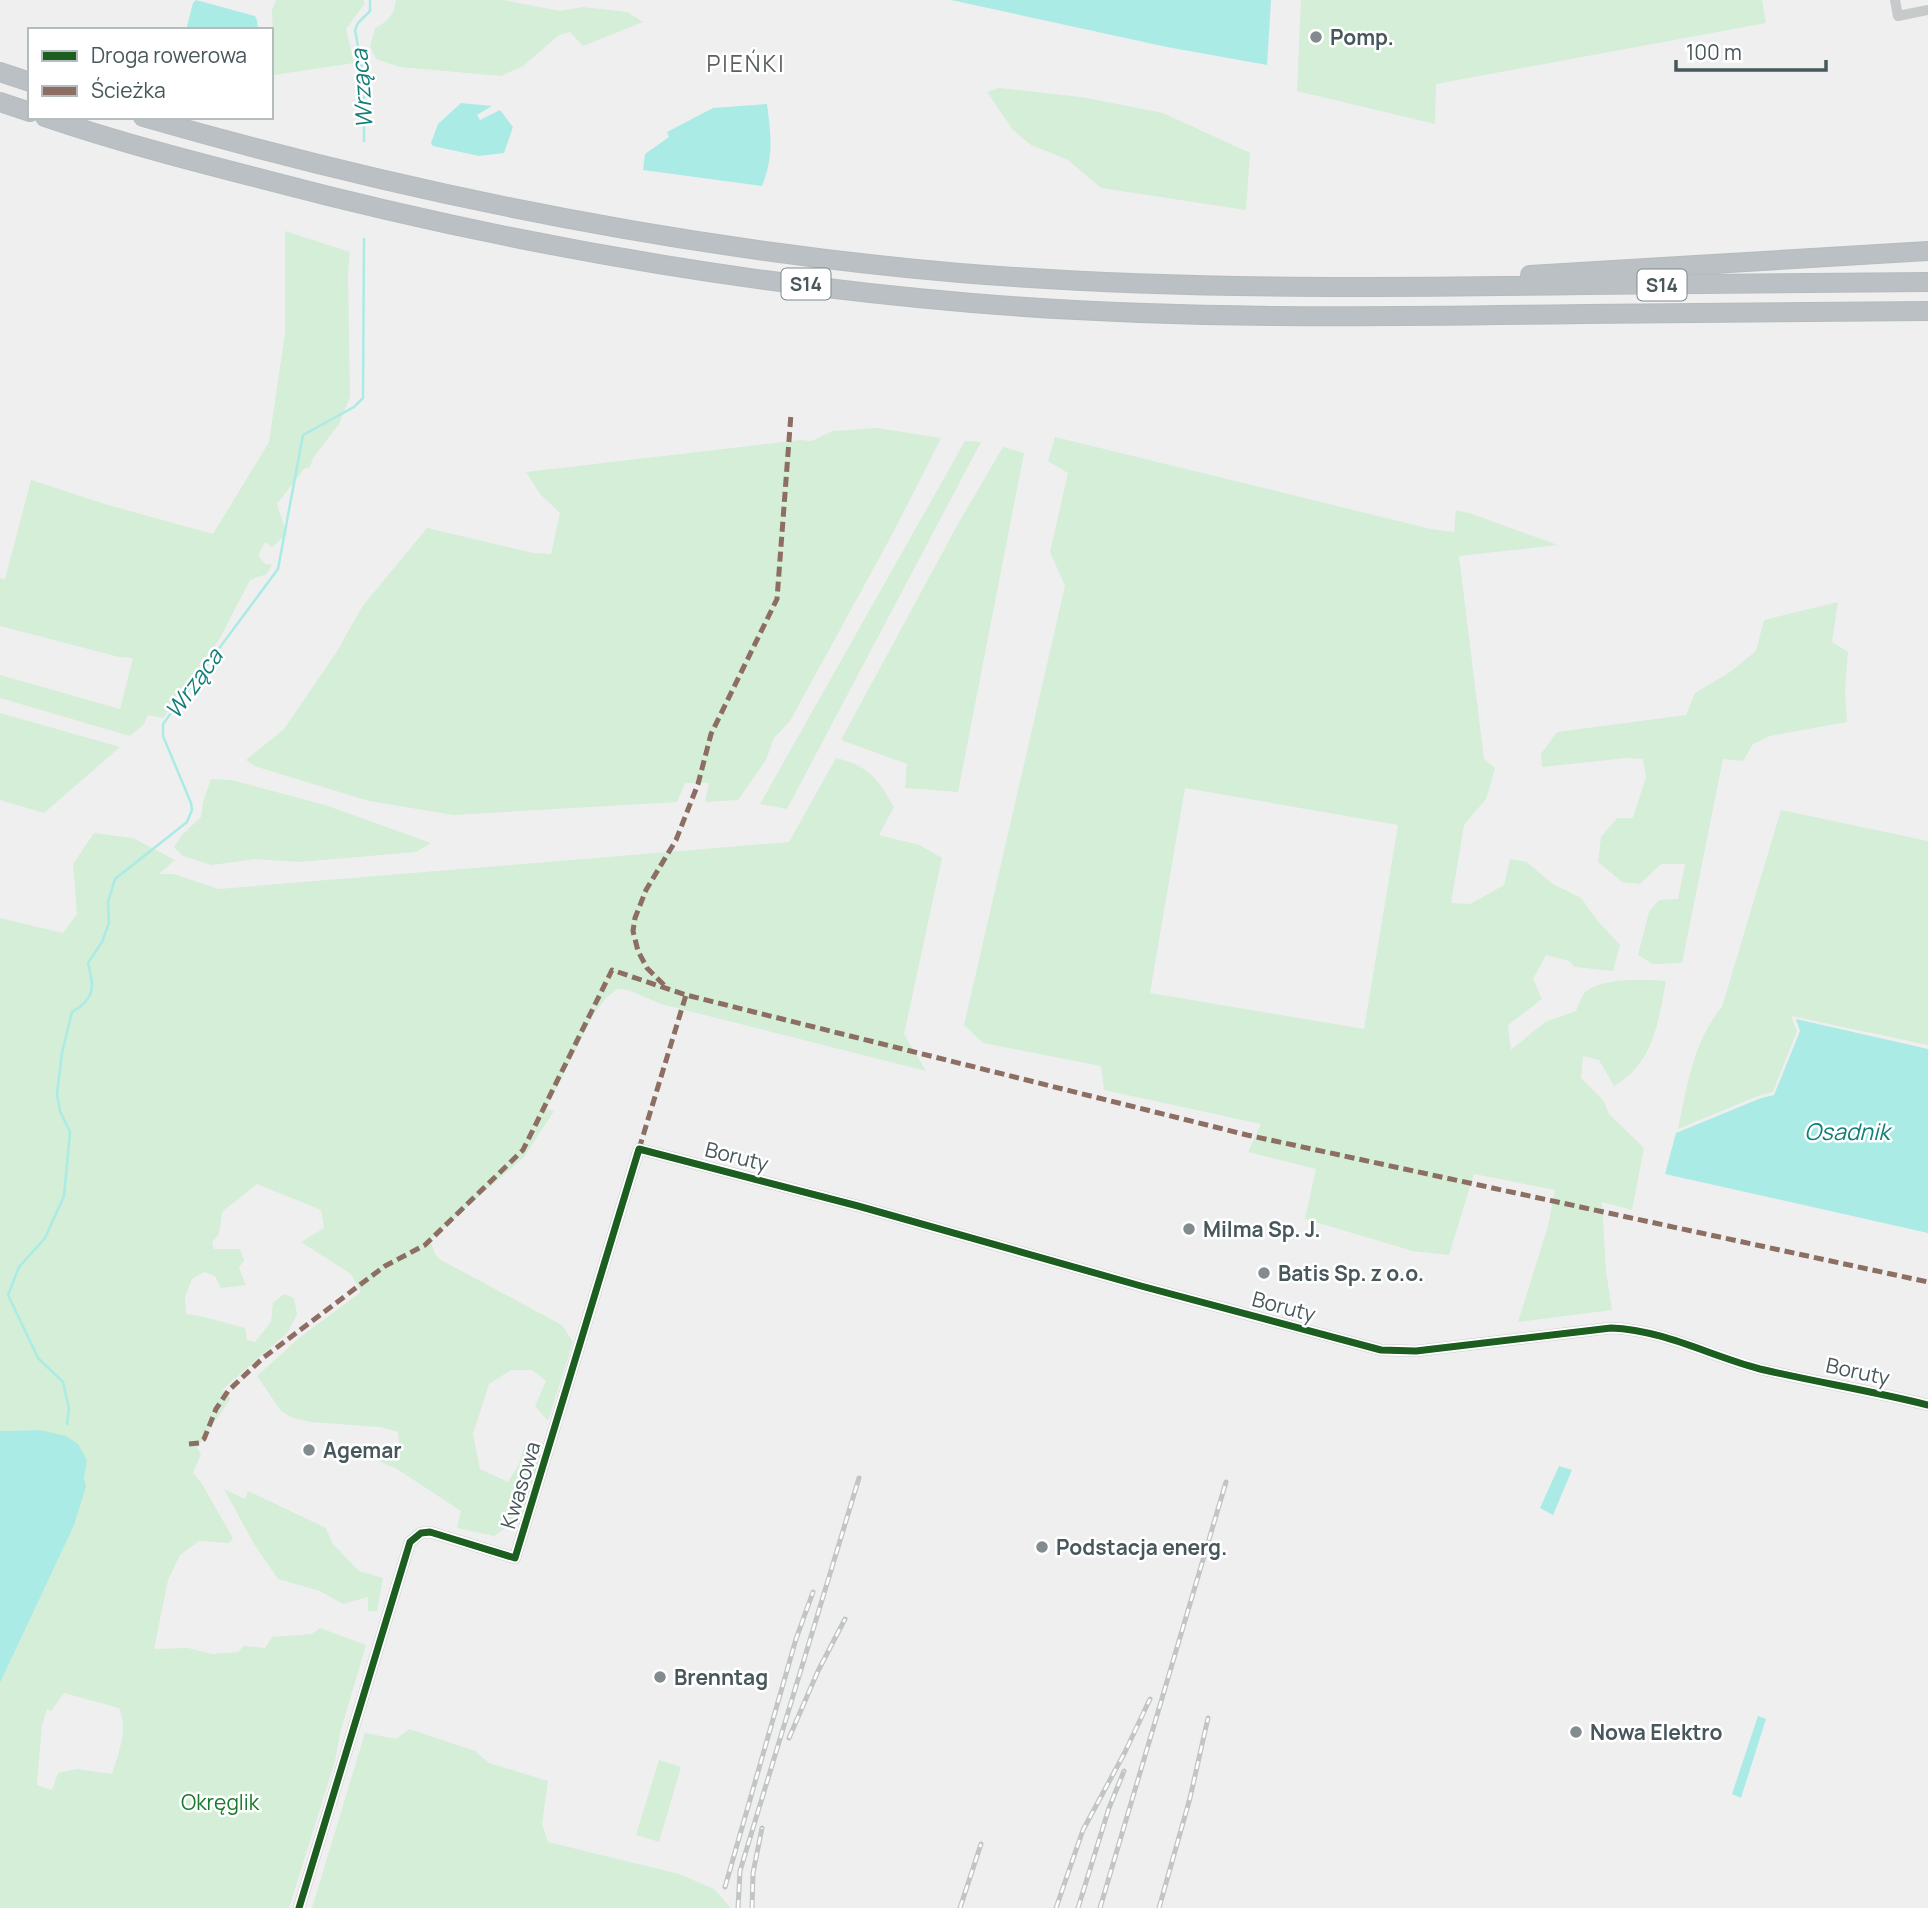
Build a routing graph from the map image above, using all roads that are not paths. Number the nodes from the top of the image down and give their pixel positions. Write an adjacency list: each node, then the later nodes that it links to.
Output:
1 (1895, 0): 2 (street)
2 (1928, 10)
3 (0, 72): 4 (highway)
4 (28, 81)
5 (0, 102): 6 (highway)
6 (28, 111)
7 (52, 119): 14 (highway, S14)
8 (151, 119): 13 (highway, S14)
9 (1928, 251): 11 (highway)
10 (1928, 260): 11 (highway)
11 (1765, 261): 13 (highway)
12 (1928, 282): 13 (highway, S14)
13 (1395, 288)
14 (1871, 311): 15 (highway, S14); 16 (highway)
15 (1928, 311)
16 (1928, 316)
17 (639, 1149): 18 (street, Boruty); 19 (street, Kwasowa)
18 (1928, 1405)
19 (299, 1908)

